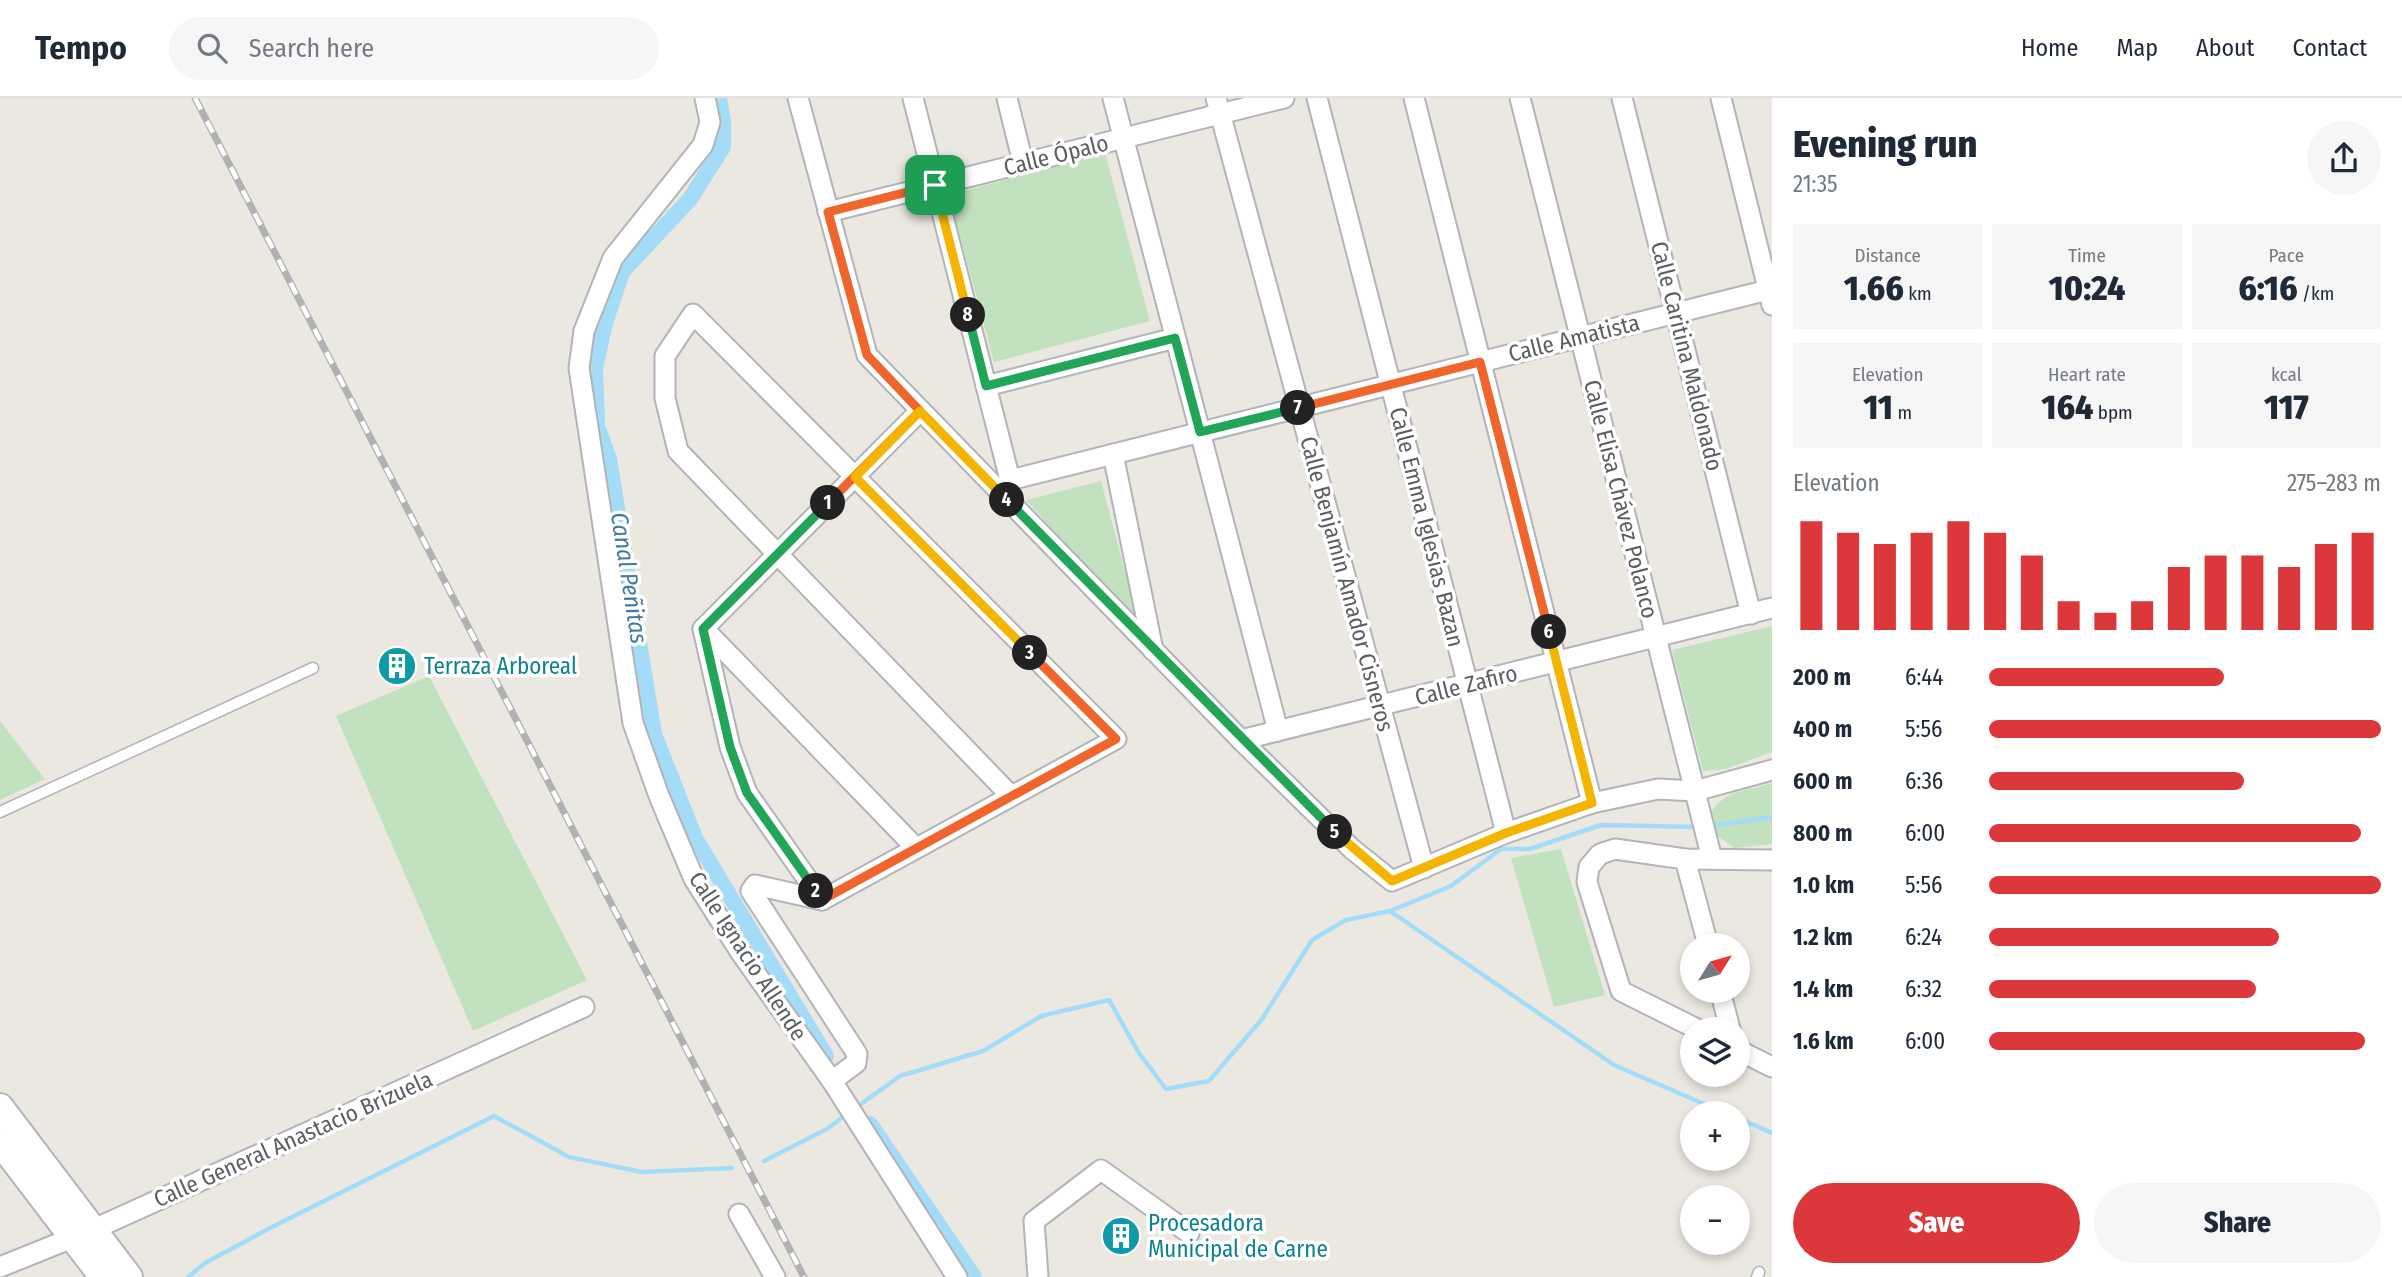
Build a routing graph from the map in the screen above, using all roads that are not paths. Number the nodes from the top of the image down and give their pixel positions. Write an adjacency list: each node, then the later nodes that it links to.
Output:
1 (705, 98): 59 (street, Calle Ignacio Allende)
2 (798, 98): 16 (street)
3 (913, 98): 15 (street)
4 (1007, 98): 14 (street)
5 (1113, 98): 13 (street)
6 (1284, 98): 12 (street, Calle Ópalo)
7 (1317, 98): 22 (street, Calle Emma Iglesias Bazan)
8 (1414, 98): 21 (street)
9 (1520, 98): 19 (street, Calle Elisa Chávez Polanco)
10 (1622, 98): 18 (street, Calle Caritina Maldonado)
11 (1721, 98): 17 (street)
12 (1218, 106): 13 (street, Calle Ópalo); 24 (street, Calle Benjamín Amador Cisneros)
13 (1123, 138): 14 (street, Calle Ópalo); 20 (street)
14 (1023, 163): 15 (street, Calle Ópalo)
15 (935, 185): 16 (street, Calle Ópalo); 23 (street)
16 (828, 212): 25 (street)
17 (1771, 294): 18 (street, Calle Amatista)
18 (1676, 313): 19 (street, Calle Amatista); 32 (street, Calle Caritina Maldonado)
19 (1580, 337): 21 (street, Calle Amatista); 34 (street, Calle Elisa Chávez Polanco)
20 (1175, 338): 23 (street); 26 (street)
21 (1480, 362): 22 (street, Calle Amatista); 36 (street)
22 (1390, 384): 24 (street, Calle Amatista); 38 (street, Calle Emma Iglesias Bazan)
23 (986, 386): 29 (street)
24 (1300, 407): 26 (street, Calle Amatista); 39 (street, Calle Benjamín Amador Cisneros)
25 (920, 411): 28 (street); 29 (street)
26 (1200, 432): 27 (street, Calle Amatista); 40 (street)
27 (1112, 454): 29 (street, Calle Amatista); 35 (street)
28 (855, 477): 30 (street); 30 (street); 44 (street)
29 (1005, 486): 35 (street)
30 (777, 554): 33 (street); 44 (street)
31 (1772, 608): 32 (street, Calle Zafiro)
32 (1751, 614): 34 (street, Calle Zafiro)
33 (703, 629): 48 (street); 53 (street)
34 (1656, 637): 36 (street, Calle Zafiro); 43 (street, Calle Elisa Chávez Polanco)
35 (1153, 650): 41 (street)
36 (1556, 662): 38 (street, Calle Zafiro); 45 (street)
37 (313, 667): 46 (lane)
38 (1467, 684): 39 (street, Calle Zafiro); 47 (street, Calle Emma Iglesias Bazan)
39 (1380, 706): 40 (street, Calle Zafiro); 52 (street, Calle Benjamín Amador Cisneros)
40 (1278, 731): 41 (street, Calle Zafiro)
41 (1241, 740): 52 (street)
42 (1772, 770): 43 (street)
43 (1695, 791): 45 (street); 50 (street, Calle Elisa Chávez Polanco)
44 (1011, 796): 48 (street)
45 (1592, 803): 47 (street)
46 (0, 812)
47 (1506, 833): 52 (street)
48 (916, 848): 53 (street)
49 (1685, 859): 50 (street); 54 (street); 56 (street)
50 (1712, 859): 51 (street)
51 (1772, 860)
52 (1423, 868)
53 (822, 900): 59 (street)
54 (1705, 933)
55 (584, 1007): 64 (street, Calle General Anastacio Brizuela)
56 (1680, 1020)
57 (1750, 1056): 58 (street)
58 (1772, 1067)
59 (836, 1087): 69 (street, Calle Ignacio Allende)
60 (0, 1107): 64 (main road)
61 (0, 1142): 64 (main road)
62 (739, 1214): 68 (street)
63 (1189, 1233): 70 (street)
64 (82, 1234): 65 (street, Calle General Anastacio Brizuela); 66 (main road); 67 (main road)
65 (0, 1268)
66 (103, 1277)
67 (129, 1277)
68 (775, 1277)
69 (957, 1277)
70 (1038, 1277)

